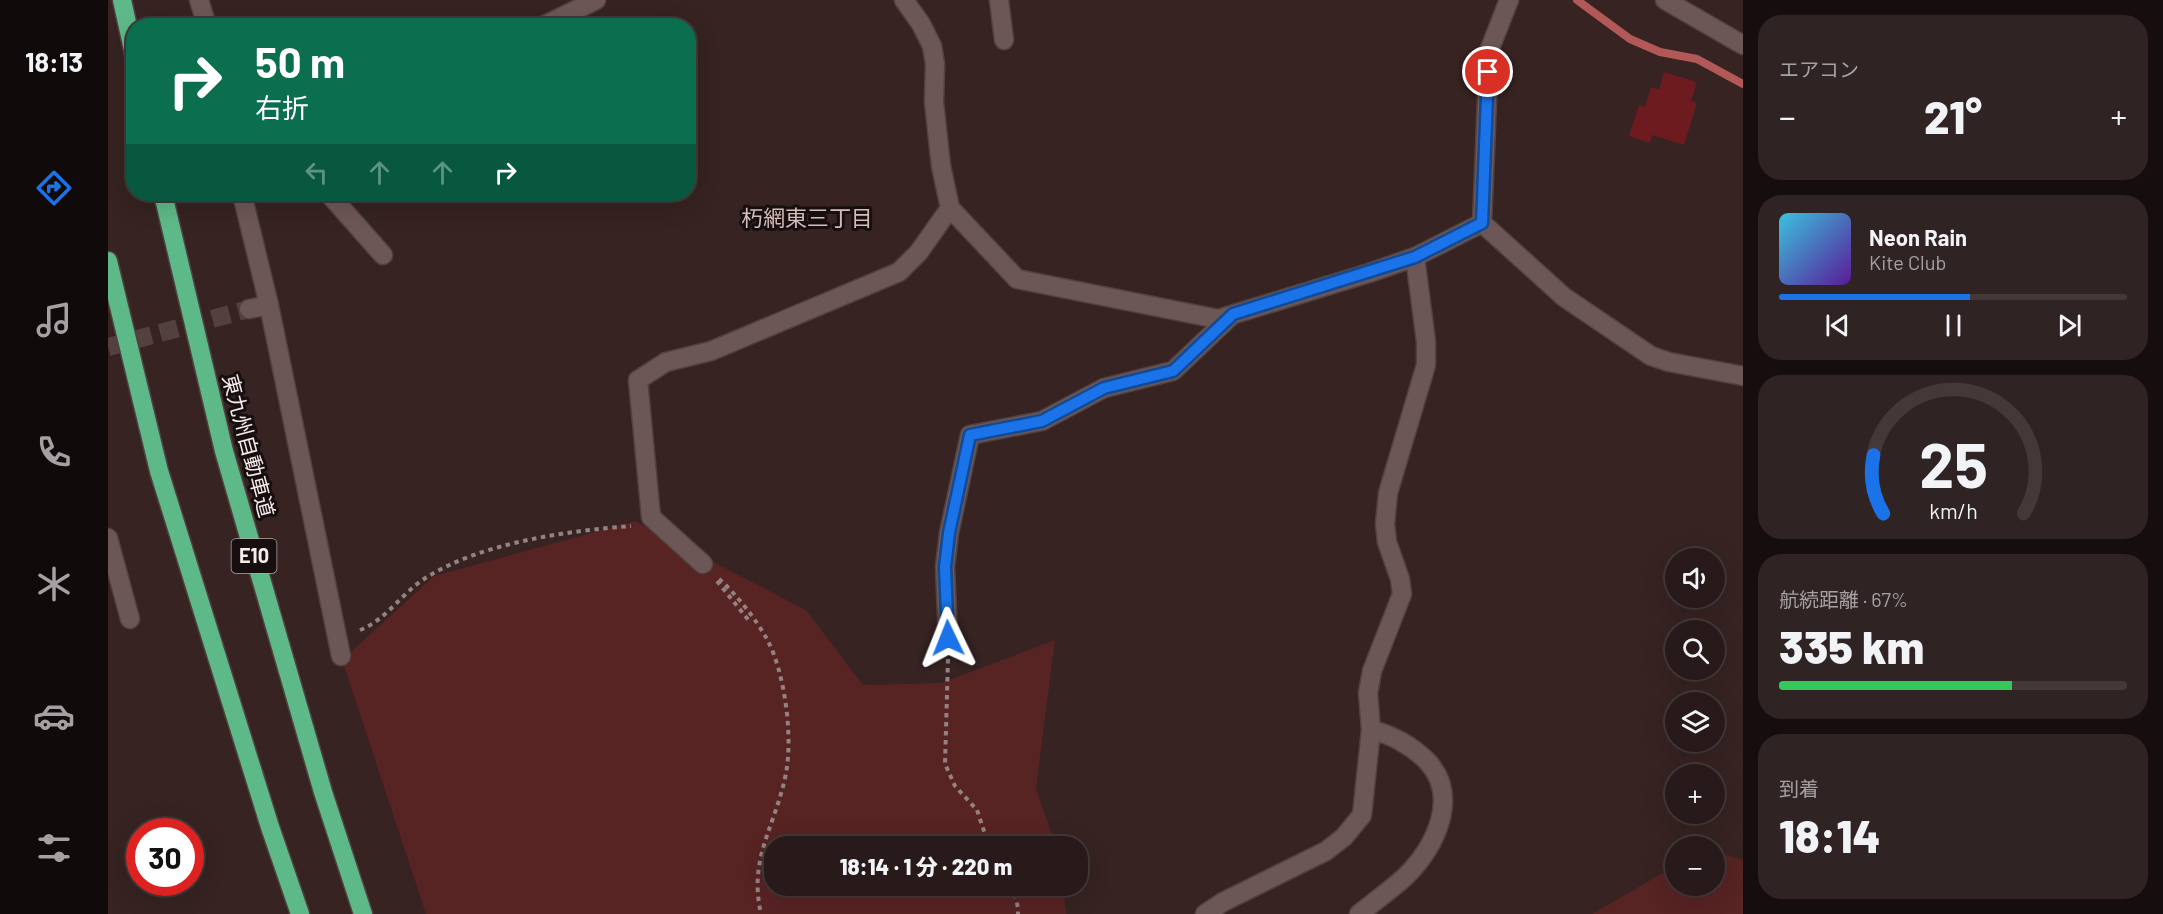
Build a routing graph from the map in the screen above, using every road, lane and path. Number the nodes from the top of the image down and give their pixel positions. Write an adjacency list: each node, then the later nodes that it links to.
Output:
1 (122, 0): 8 (highway)
2 (199, 0): 9 (street)
3 (596, 0): 10 (street)
4 (904, 0): 16 (street)
5 (999, 0): 11 (street)
6 (1509, 0): 17 (street)
7 (1665, 0): 12 (street)
8 (126, 18)
9 (205, 18)
10 (559, 18)
11 (1004, 40)
12 (1743, 45)
13 (165, 201): 36 (highway, 東九州自動車道 / E10)
14 (244, 201): 21 (street)
15 (335, 201): 18 (street)
16 (950, 208): 23 (street); 25 (street)
17 (1482, 223): 19 (street); 24 (street)
18 (383, 255)
19 (1415, 257): 23 (street); 32 (street)
20 (108, 261): 35 (highway)
21 (269, 305): 22 (street); 31 (street)
22 (249, 309)
23 (1233, 314): 30 (street)
24 (1743, 376)
25 (651, 516): 27 (street); 31 (path)
26 (108, 538): 28 (street)
27 (703, 564): 29 (path); 37 (path)
28 (130, 619)
29 (750, 622)
30 (948, 638): 33 (path)
31 (339, 648)
32 (1371, 730): 39 (street); 40 (street)
33 (986, 836)
34 (1015, 896): 38 (path)
35 (300, 914)
36 (363, 914)
37 (761, 914)
38 (1018, 914)
39 (1205, 914)
40 (1359, 914)

